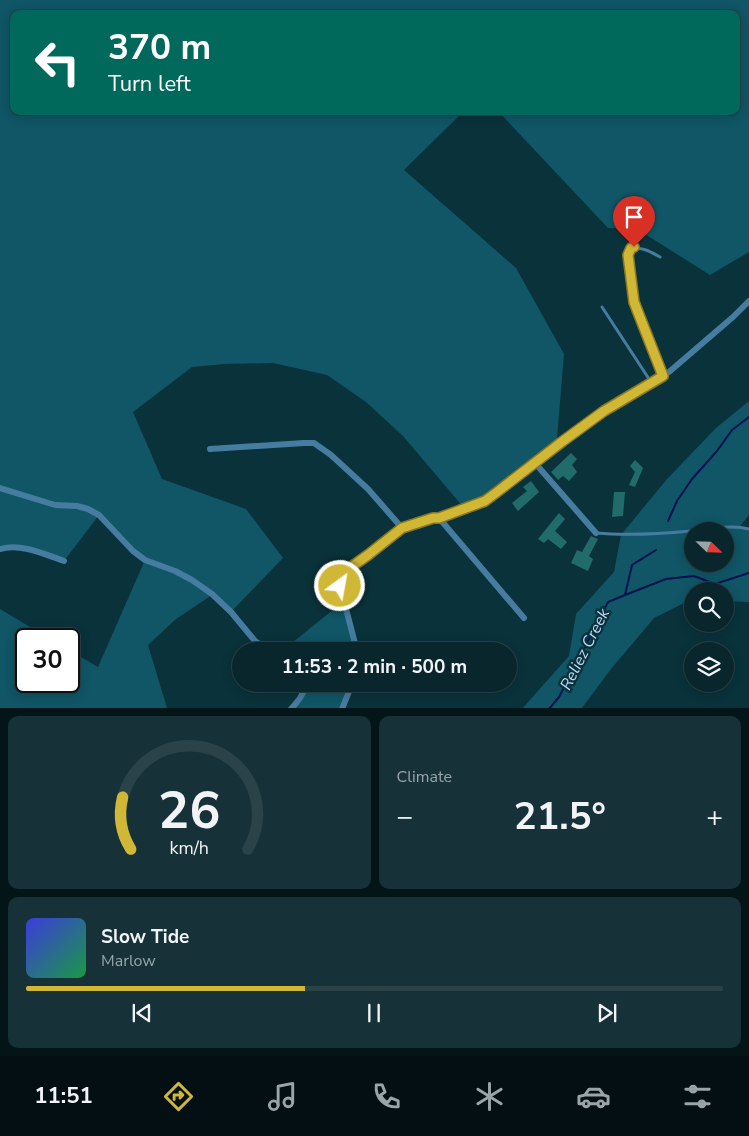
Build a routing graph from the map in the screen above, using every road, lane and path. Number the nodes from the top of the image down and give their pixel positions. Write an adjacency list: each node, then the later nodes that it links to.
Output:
1 (660, 257): 4 (lane)
2 (749, 301): 4 (street)
3 (602, 307): 5 (lane)
4 (663, 376): 5 (street)
5 (652, 382): 7 (street)
6 (210, 448): 10 (street)
7 (535, 463): 9 (street); 12 (street)
8 (0, 488): 16 (street)
9 (439, 518): 10 (street); 15 (street)
10 (402, 528): 17 (street)
11 (749, 530): 12 (lane)
12 (596, 533)
13 (0, 549): 14 (street)
14 (64, 560)
15 (524, 618)
16 (255, 642)
17 (355, 642)
18 (304, 692): 20 (street)
19 (349, 692): 21 (street)
20 (291, 708)
21 (342, 708)

